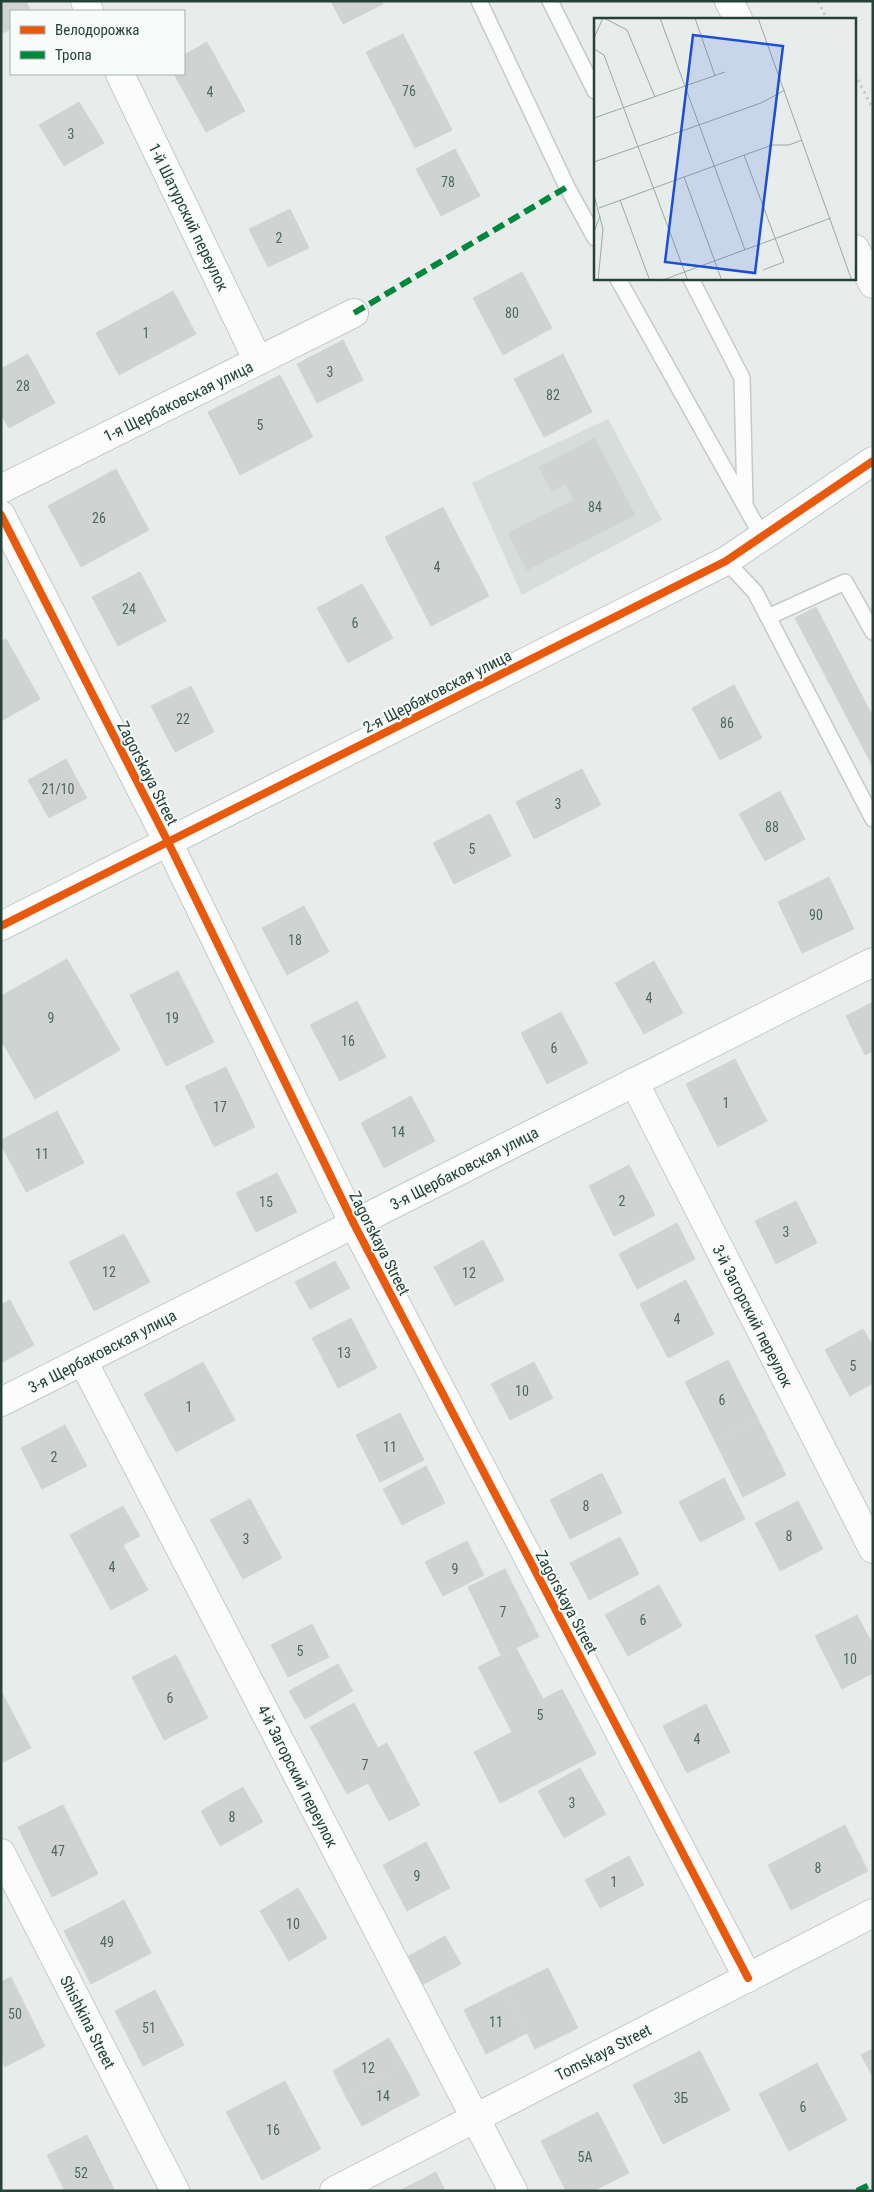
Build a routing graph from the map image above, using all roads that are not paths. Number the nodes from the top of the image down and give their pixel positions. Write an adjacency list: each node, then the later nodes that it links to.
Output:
1 (479, 1): 7 (lane)
2 (550, 1): 6 (lane)
3 (730, 1): 4 (street)
4 (738, 18)
5 (120, 75): 13 (street, 1-й Шатурский переулок)
6 (594, 89)
7 (594, 236)
8 (856, 251): 11 (street)
9 (619, 280): 16 (lane)
10 (692, 280): 16 (lane)
11 (873, 284)
12 (354, 313): 13 (street, 1-я Щербаковская улица)
13 (258, 361): 15 (street, 1-я Щербаковская улица)
14 (873, 461): 18 (street, 2-я Щербаковская улица)
15 (1, 489)
16 (745, 504): 18 (lane)
17 (1, 515): 23 (street, Zagorskaya Street)
18 (762, 536): 19 (street, 2-я Щербаковская улица)
19 (726, 560): 20 (lane); 23 (street, 2-я Щербаковская улица)
20 (768, 617): 21 (lane); 22 (lane)
21 (873, 632)
22 (873, 819)
23 (168, 842): 24 (street, 2-я Щербаковская улица); 27 (street, Zagorskaya Street)
24 (1, 926)
25 (873, 962): 26 (street, 3-я Щербаковская улица)
26 (634, 1082): 27 (street, 3-я Щербаковская улица); 30 (street, 3-й Загорский переулок)
27 (354, 1224): 28 (street, 3-я Щербаковская улица); 33 (street, Zagorskaya Street)
28 (83, 1361): 29 (street, 3-я Щербаковская улица); 34 (street, 4-й Загорский переулок)
29 (1, 1402)
30 (873, 1549)
31 (1, 1853): 35 (street, Shishkina Street)
32 (873, 1913): 33 (street, Tomskaya Street)
33 (748, 1978): 34 (street, Tomskaya Street)
34 (476, 2118): 36 (street, Tomskaya Street); 37 (street, 4-й Загорский переулок)
35 (175, 2191)
36 (334, 2191)
37 (513, 2191)

